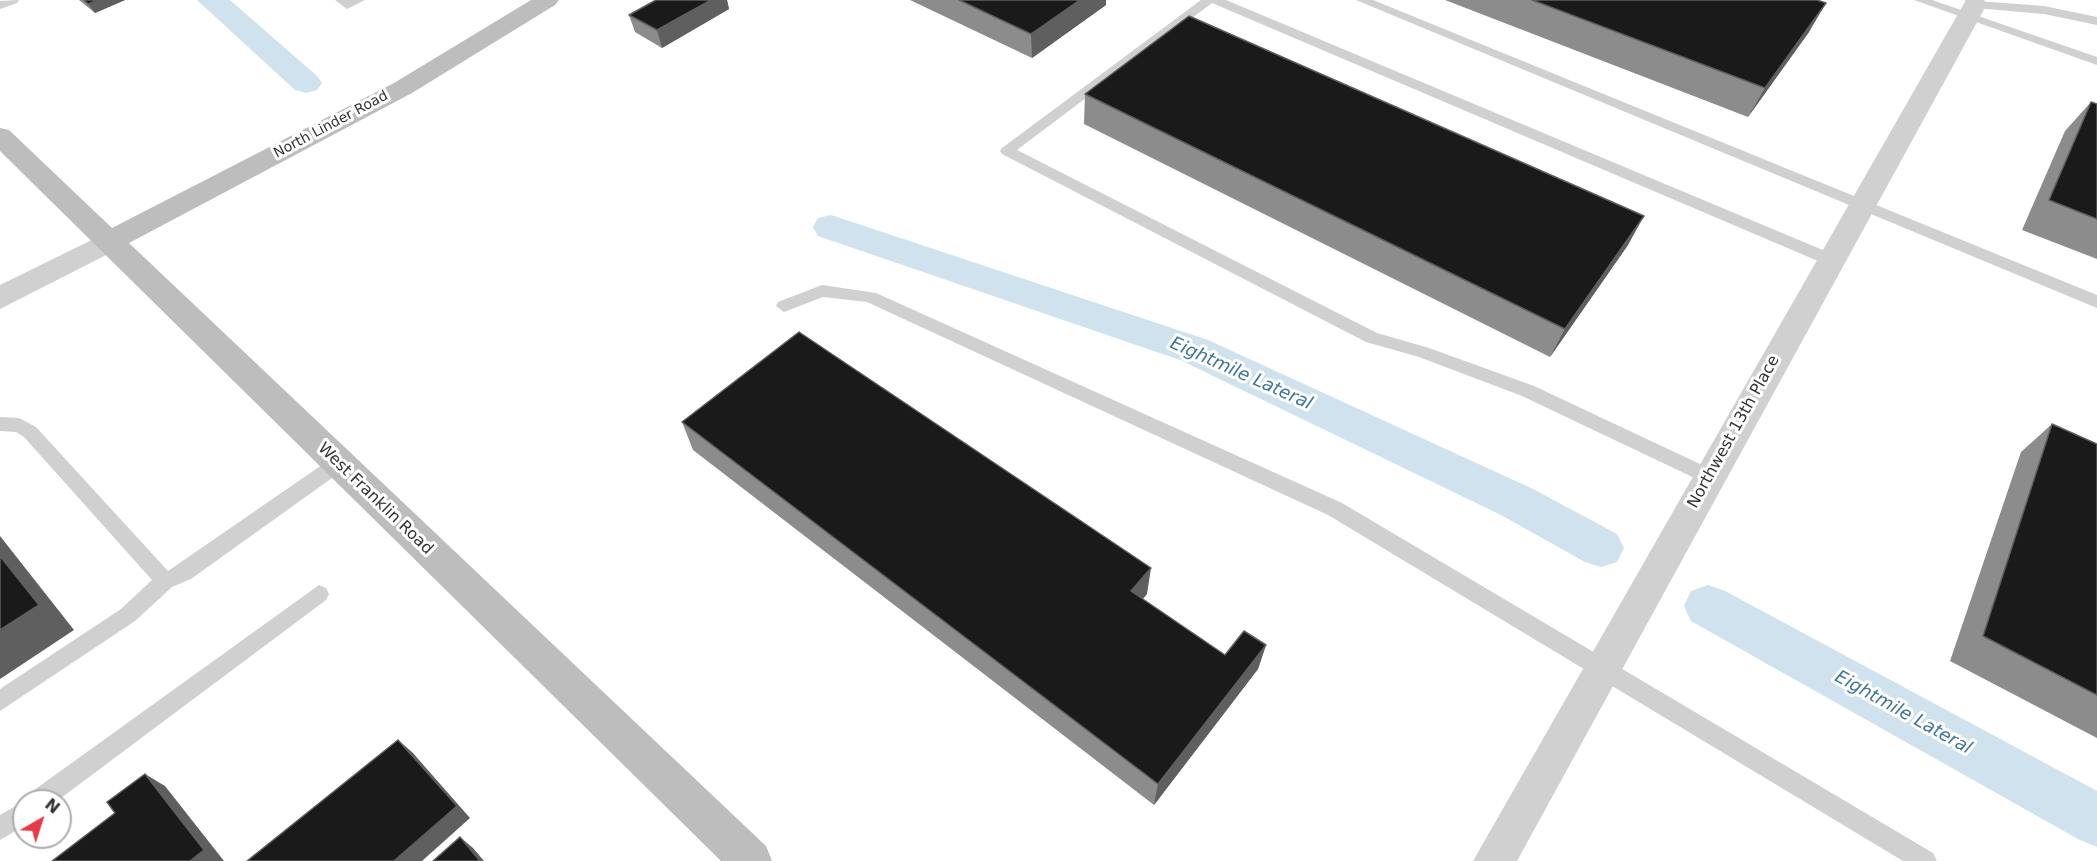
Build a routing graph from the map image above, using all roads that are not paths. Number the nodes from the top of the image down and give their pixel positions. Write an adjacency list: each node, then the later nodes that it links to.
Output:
1 (13, 0): 10 (lane)
2 (340, 0): 3 (lane)
3 (358, 0)
4 (547, 0): 17 (main road, North Linder Road)
5 (1209, 0): 24 (lane)
6 (1215, 0): 18 (lane)
7 (1362, 0): 16 (lane)
8 (1920, 0): 11 (lane)
9 (2068, 0): 12 (lane)
10 (0, 5)
11 (1972, 5): 12 (lane); 14 (lane); 16 (street, Northwest 13th Place)
12 (2061, 14): 13 (lane)
13 (2097, 21)
14 (2097, 61)
15 (0, 136): 17 (main road, West Franklin Road)
16 (1862, 205): 18 (street, Northwest 13th Place); 20 (lane)
17 (110, 241): 19 (street); 23 (main road, West Franklin Road)
18 (1831, 260): 24 (street, Northwest 13th Place)
19 (0, 298)
20 (2097, 302)
21 (783, 306): 27 (lane)
22 (0, 424): 25 (lane)
23 (339, 463): 25 (lane); 30 (main road, West Franklin Road)
24 (1710, 477): 27 (street, Northwest 13th Place)
25 (165, 581): 28 (lane)
26 (319, 594): 29 (lane)
27 (1602, 668): 31 (street, Northwest 13th Place); 32 (lane)
28 (0, 701)
29 (54, 789)
30 (751, 861)
31 (1494, 861)
32 (1925, 861)

